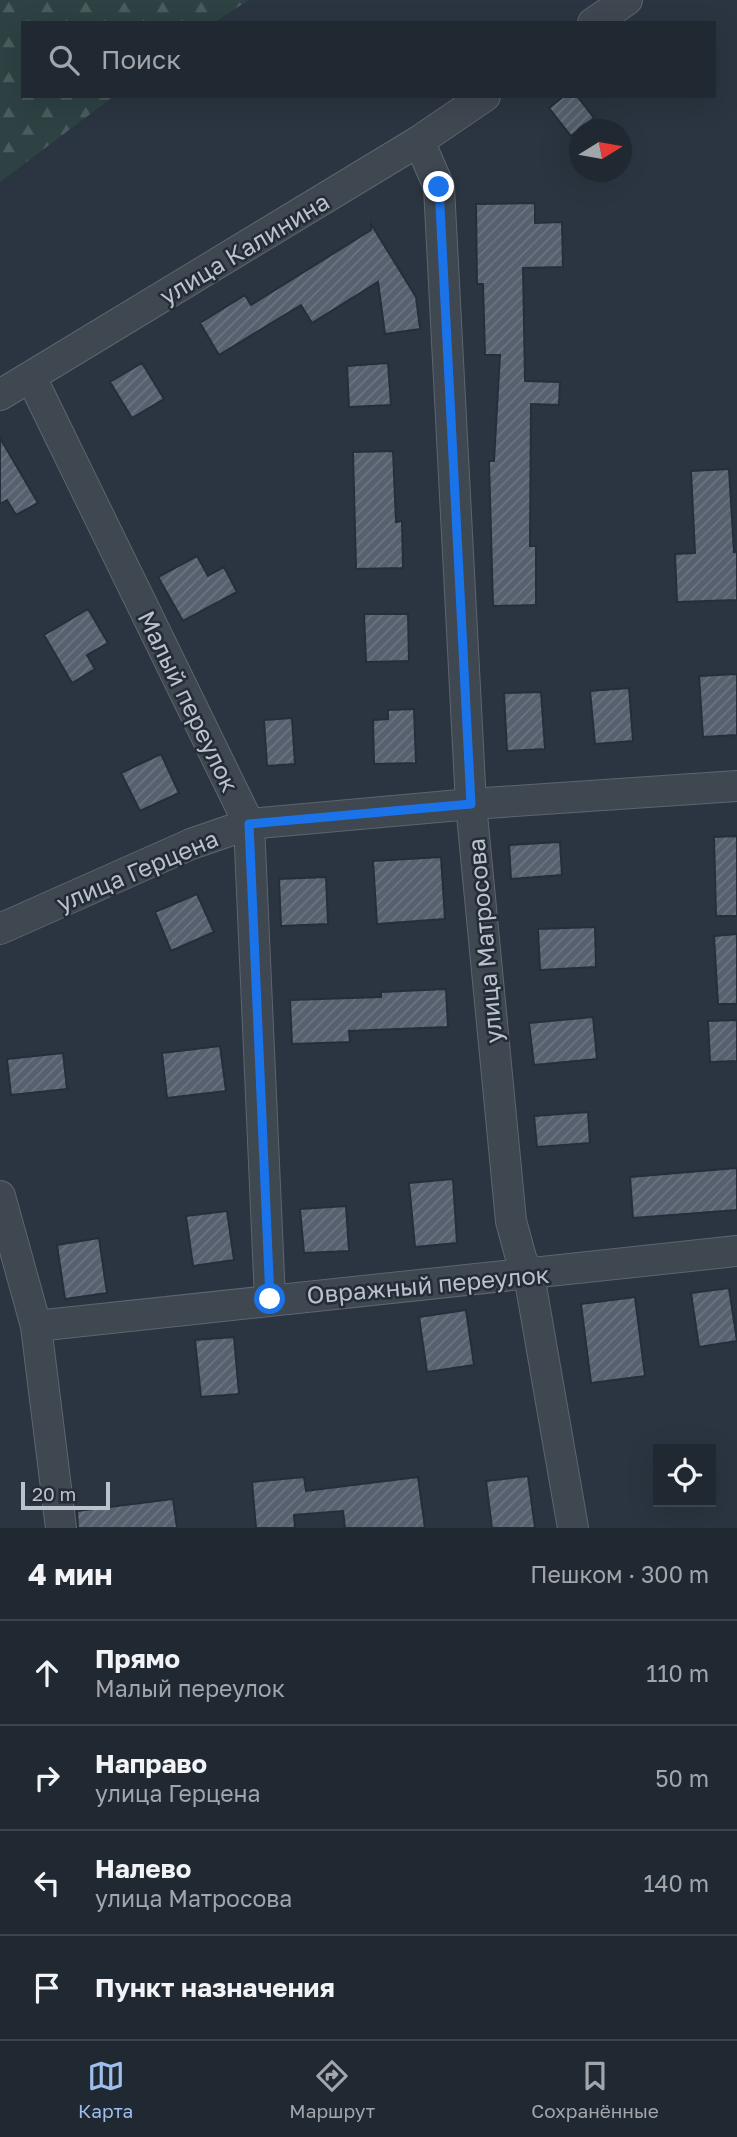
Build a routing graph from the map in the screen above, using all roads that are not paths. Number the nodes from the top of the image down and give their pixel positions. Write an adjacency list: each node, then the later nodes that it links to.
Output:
1 (627, 0): 2 (street)
2 (596, 21)
3 (482, 98): 4 (street, улица Калинина)
4 (419, 141): 5 (street, улица Калинина); 8 (street, улица Матросова)
5 (31, 377): 6 (street, улица Калинина); 9 (street, Малый переулок)
6 (0, 396)
7 (737, 786): 8 (street, улица Герцена)
8 (471, 804): 9 (street, улица Герцена); 13 (street, улица Матросова)
9 (249, 824): 10 (street, улица Герцена); 14 (street, Малый переулок)
10 (0, 929)
11 (0, 1196): 15 (street)
12 (737, 1251): 13 (street, Овражный переулок)
13 (529, 1275): 14 (street, Овражный переулок); 17 (street, улица Матросова)
14 (270, 1299): 15 (street, Овражный переулок)
15 (36, 1326): 16 (street)
16 (61, 1528)
17 (573, 1528)

